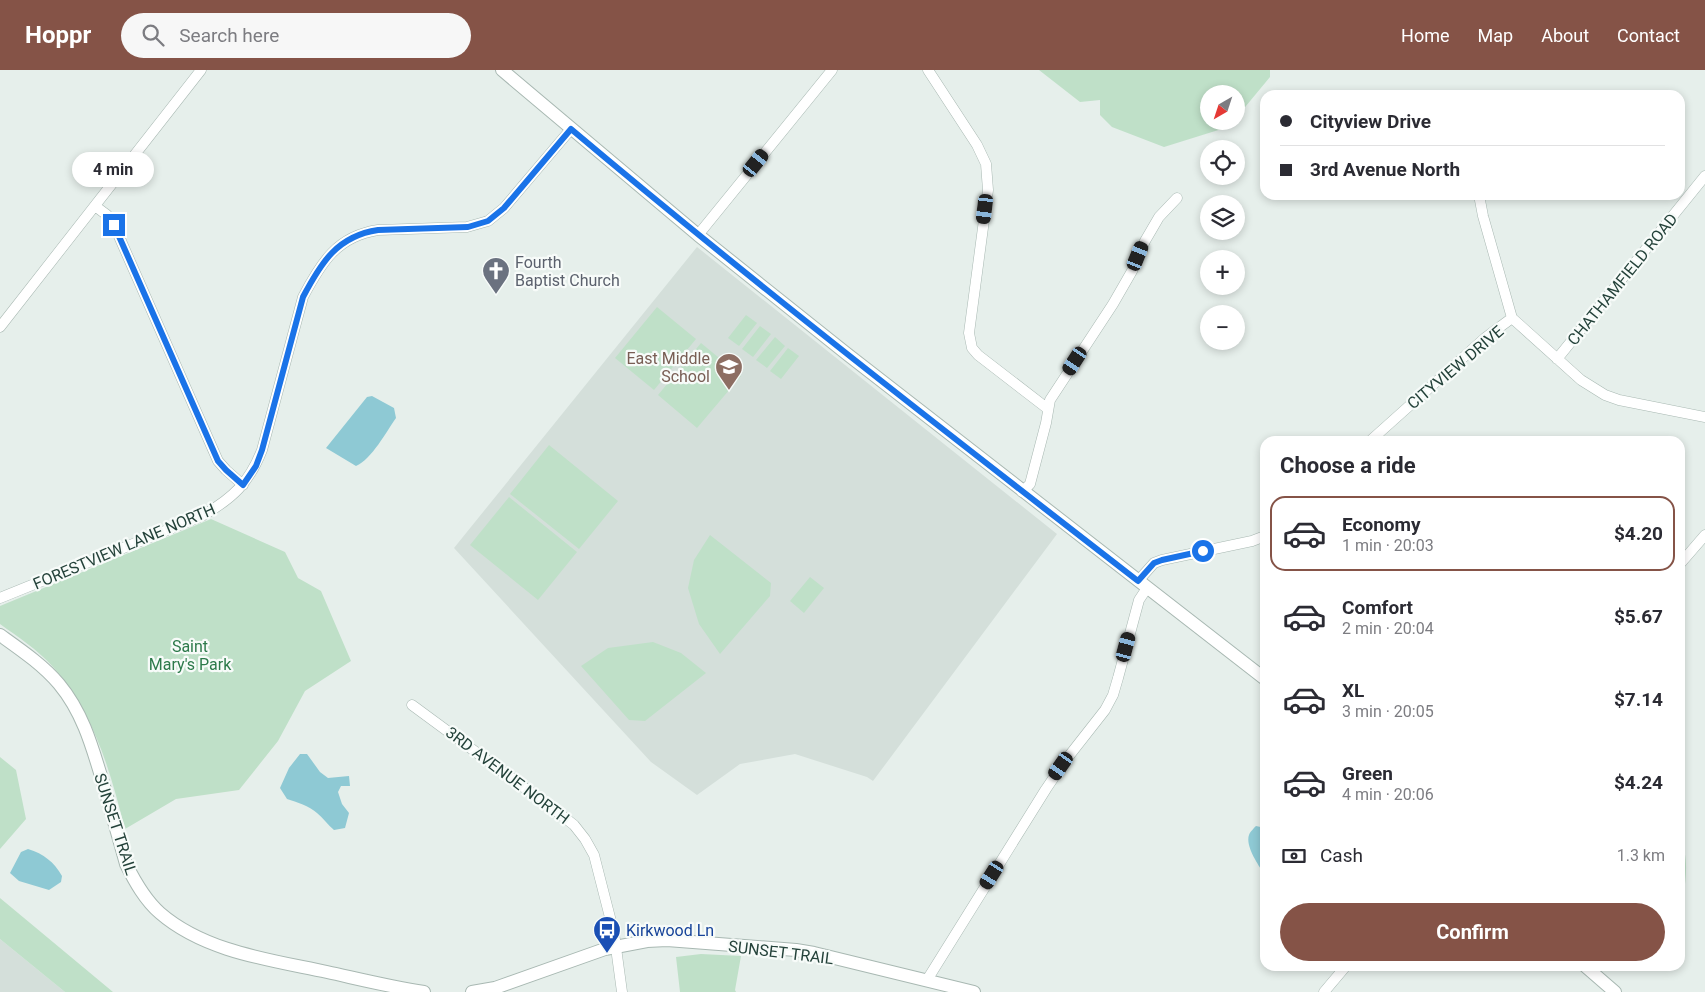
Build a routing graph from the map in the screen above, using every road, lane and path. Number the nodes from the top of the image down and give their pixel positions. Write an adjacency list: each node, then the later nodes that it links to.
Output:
1 (201, 70): 9 (street)
2 (502, 70): 5 (street)
3 (832, 70): 10 (street)
4 (928, 70): 14 (street)
5 (571, 129): 10 (street); 17 (street, FORESTVIEW LANE NORTH)
6 (1705, 176): 13 (street, CHATHAMFIELD ROAD)
7 (1177, 198): 14 (street)
8 (1480, 200): 11 (street, CITYVIEW DRIVE)
9 (95, 206): 12 (street); 17 (street)
10 (698, 235): 18 (street)
11 (1512, 318): 13 (street); 16 (street, CITYVIEW DRIVE)
12 (0, 327)
13 (1558, 359): 15 (street)
14 (1048, 409): 18 (street)
15 (1705, 417)
16 (1376, 436)
17 (243, 485): 23 (street, FORESTVIEW LANE NORTH)
18 (1022, 492): 22 (street)
19 (1705, 535): 21 (street)
20 (1260, 538): 22 (street)
21 (1685, 558)
22 (1142, 584): 25 (street); 30 (street)
23 (0, 598)
24 (0, 635): 32 (street, SUNSET TRAIL)
25 (1260, 675)
26 (412, 705): 27 (street, 3RD AVENUE NORTH)
27 (616, 947): 30 (street, SUNSET TRAIL); 33 (street, SUNSET TRAIL); 34 (street, 3RD AVENUE NORTH)
28 (1342, 971): 36 (street)
29 (1591, 971): 37 (street)
30 (926, 980): 31 (street, SUNSET TRAIL)
31 (958, 990): 35 (street, SUNSET TRAIL)
32 (424, 992)
33 (472, 992)
34 (622, 992)
35 (974, 992)
36 (1324, 992)
37 (1615, 992)

